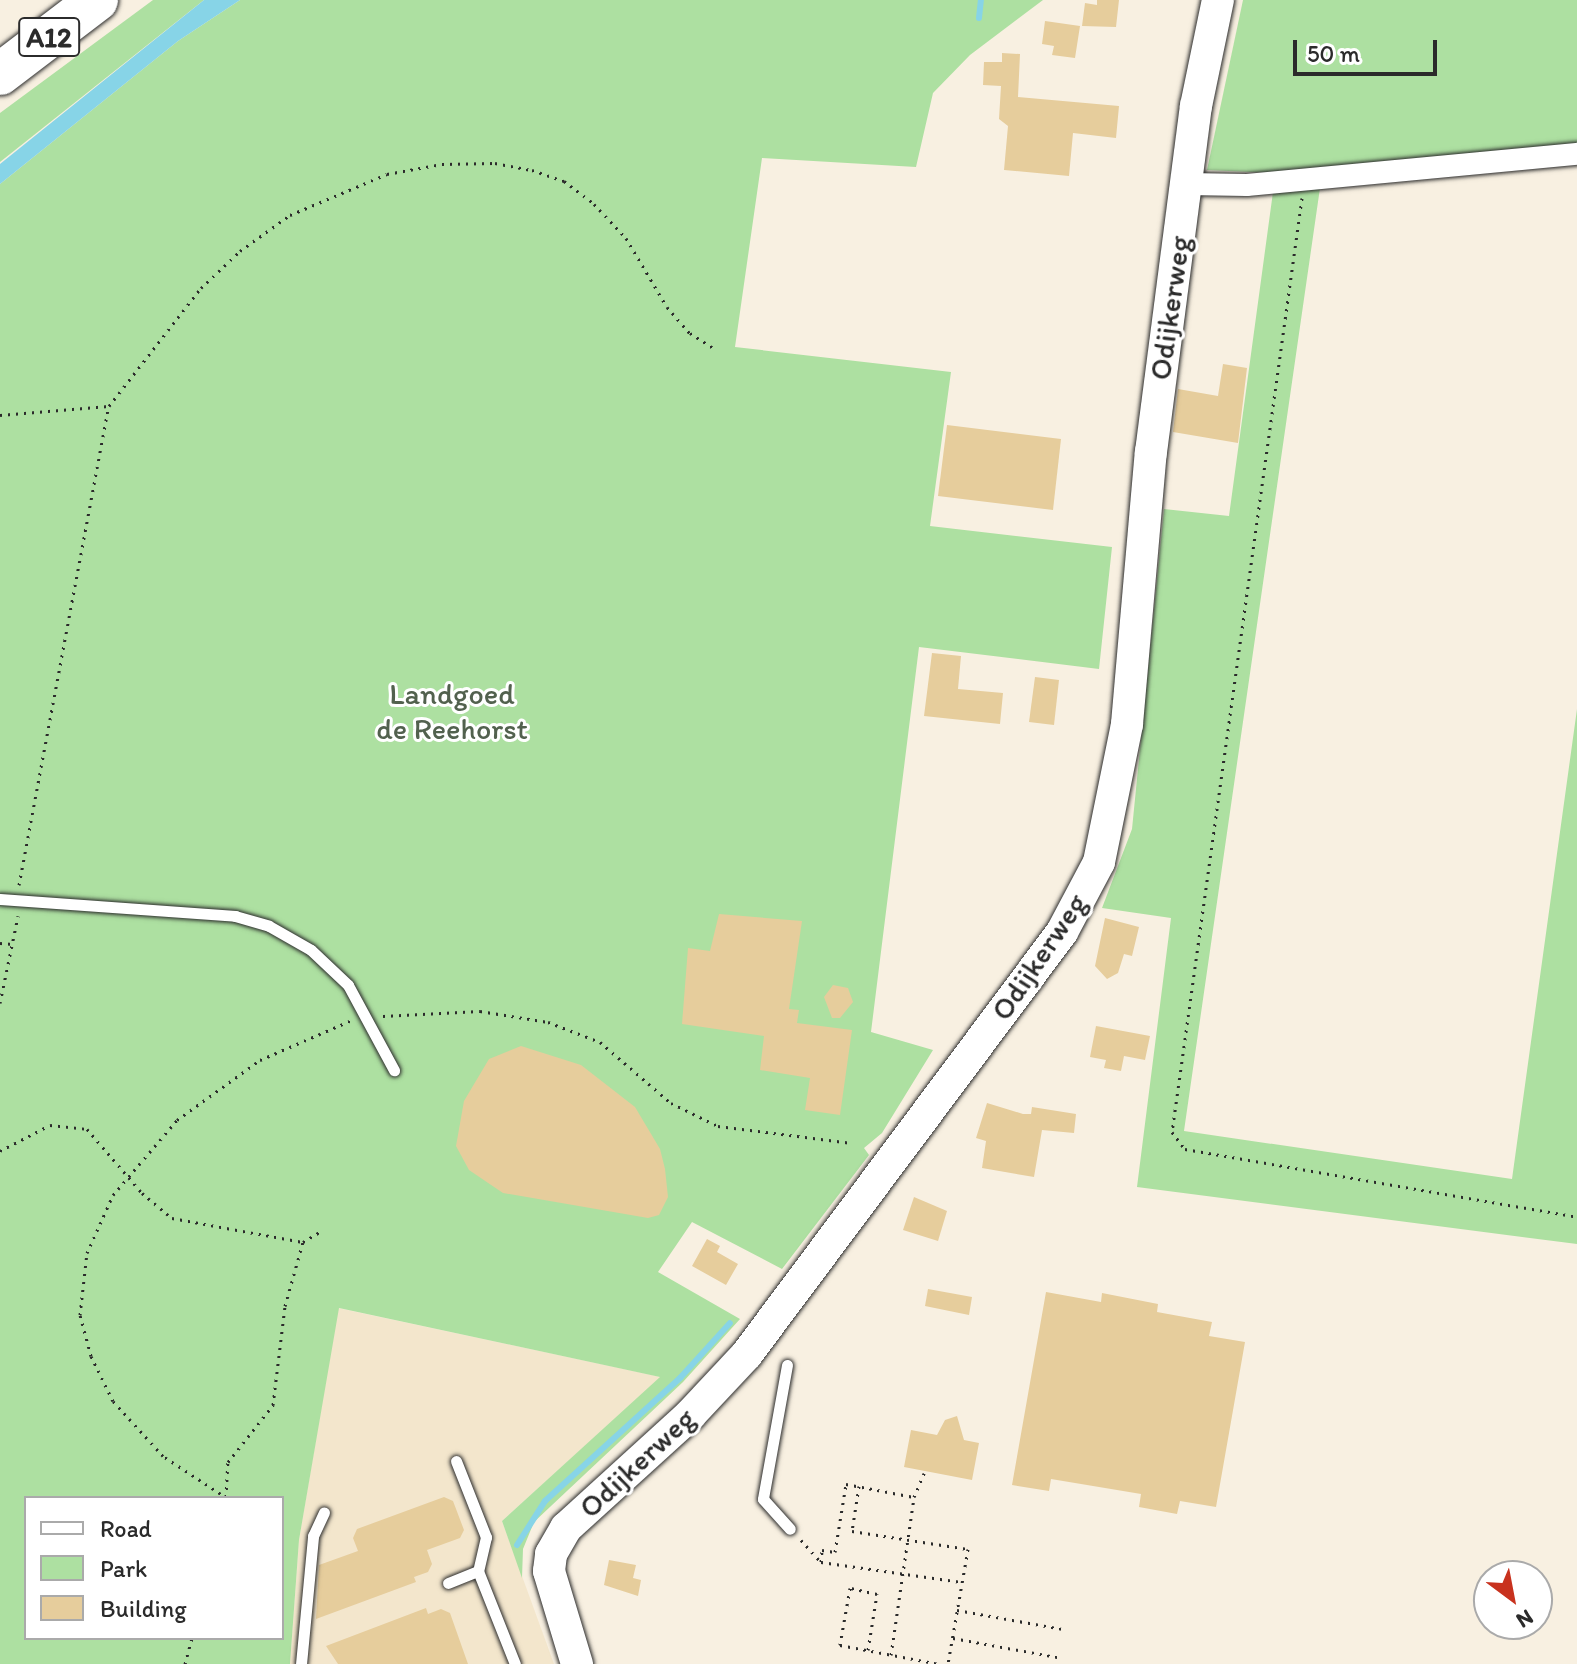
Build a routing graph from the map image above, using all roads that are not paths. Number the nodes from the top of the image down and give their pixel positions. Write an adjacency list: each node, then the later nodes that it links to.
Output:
1 (97, 0): 3 (highway, A12)
2 (1218, 0): 5 (street, Odijkerweg)
3 (0, 74)
4 (1577, 154): 5 (street)
5 (1186, 184): 16 (street, Odijkerweg)
6 (0, 899): 7 (lane)
7 (394, 1070)
8 (787, 1365): 11 (lane)
9 (456, 1461): 12 (lane)
10 (324, 1512): 14 (lane)
11 (790, 1529)
12 (478, 1571): 13 (lane); 15 (lane)
13 (448, 1583)
14 (301, 1664)
15 (515, 1664)
16 (577, 1664)

